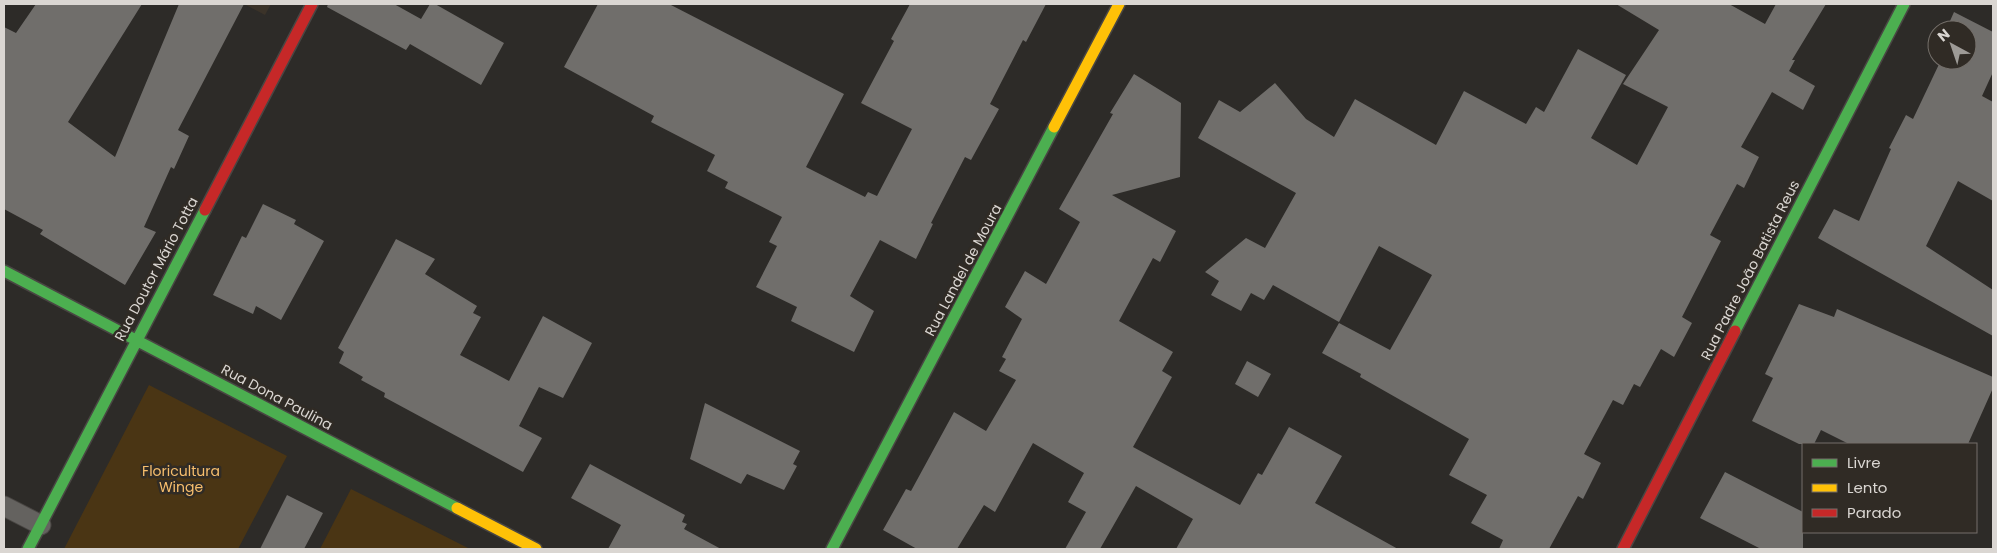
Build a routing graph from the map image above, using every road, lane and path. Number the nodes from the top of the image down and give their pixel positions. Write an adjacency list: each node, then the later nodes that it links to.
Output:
1 (312, 4): 5 (street, Rua Doutor Mário Totta)
2 (1120, 4): 10 (street, Rua Landel de Moura)
3 (1904, 4): 11 (street, Rua Padre João Batista Reus)
4 (4, 271): 5 (street, Rua Dona Paulina)
5 (136, 340): 7 (street, Rua Doutor Mário Totta); 9 (street, Rua Dona Paulina)
6 (4, 506): 7 (lane)
7 (41, 525): 8 (street, Rua Doutor Mário Totta)
8 (28, 549)
9 (536, 549)
10 (832, 549)
11 (1622, 549)

